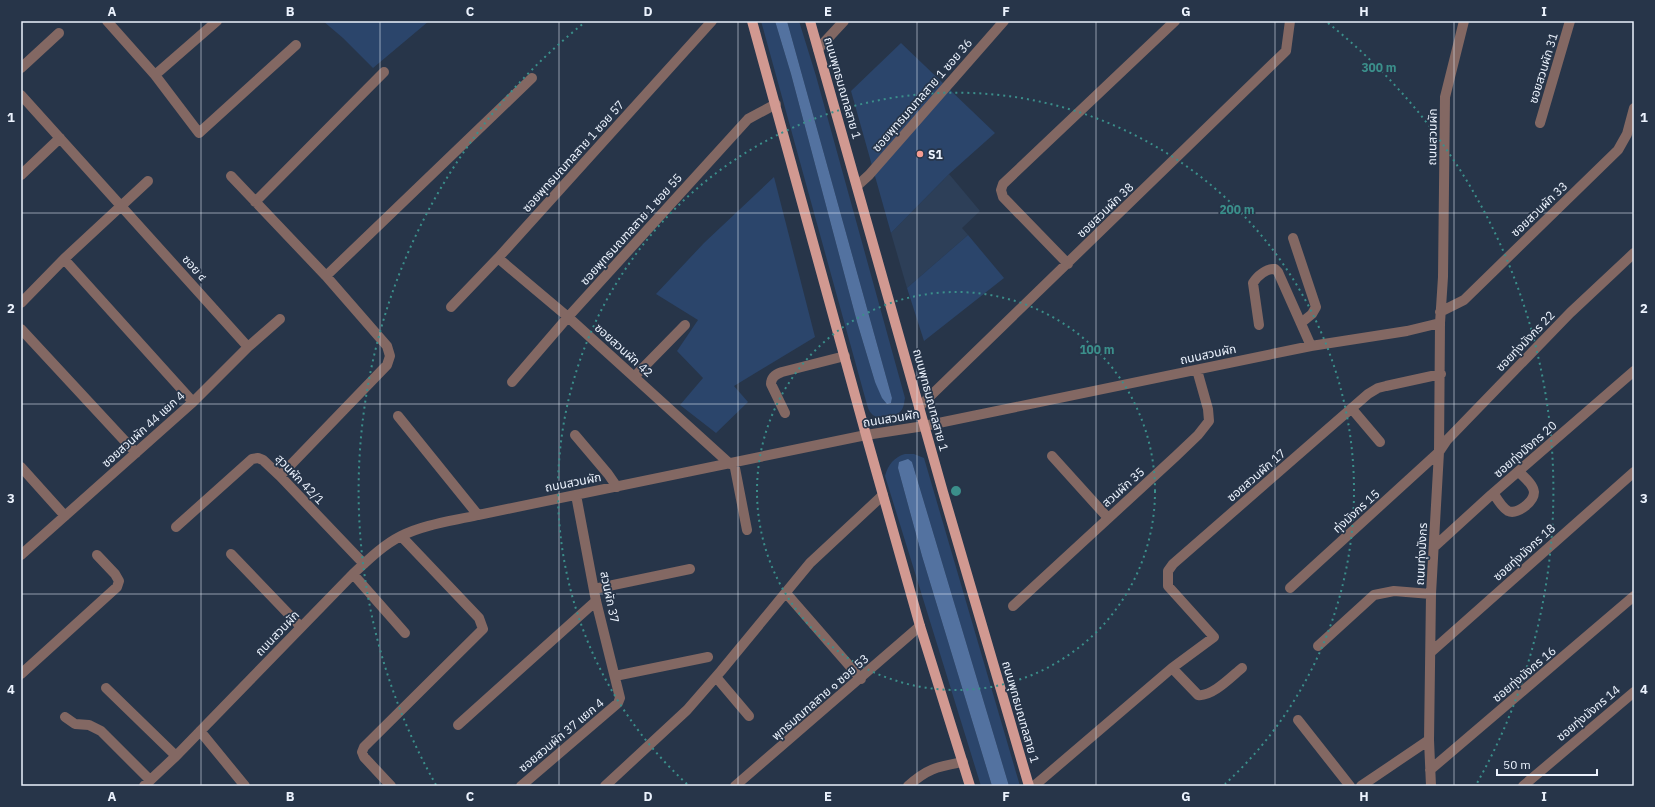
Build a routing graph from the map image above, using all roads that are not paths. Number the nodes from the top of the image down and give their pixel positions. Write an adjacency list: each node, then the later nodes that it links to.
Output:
1 (107, 21): 17 (street)
2 (217, 21): 17 (street)
3 (712, 21): 32 (street, ซอยพุทธมณฑลสาย 1 ซอย 57)
4 (752, 21): 20 (main road)
5 (810, 21): 14 (main road, ถนนพุทธมณฑลสาย 1)
6 (844, 21): 14 (street)
7 (1004, 21): 27 (street, ซอยพุทธมณฑลสาย 1 ซอย 36)
8 (1176, 21): 34 (street)
9 (1290, 21): 34 (street, ซอยสวนผัก 38)
10 (1464, 21): 38 (street, ถนนสวนผัก)
11 (1570, 21): 22 (street, ซอยสวนผัก 31)
12 (59, 33): 15 (street)
13 (296, 45): 17 (street)
14 (818, 49): 27 (main road, ถนนพุทธมณฑลสาย 1)
15 (21, 68)
16 (384, 72): 28 (street)
17 (155, 75)
18 (532, 78): 35 (street)
19 (21, 95): 23 (street, ซอย ๔)
20 (776, 104): 39 (street, ซอยพุทธมณฑลสาย 1 ซอย 55); 48 (main road)
21 (1634, 108): 38 (street, ซอยสวนผัก 33)
22 (1540, 123)
23 (60, 138): 24 (street); 29 (street, ซอย ๔)
24 (21, 174)
25 (231, 176): 28 (street)
26 (148, 181): 29 (street)
27 (858, 185): 55 (main road, ถนนพุทธมณฑลสาย 1)
28 (255, 202): 35 (street)
29 (122, 207): 33 (street); 47 (street, ซอย ๔)
30 (1293, 238): 41 (street)
31 (1634, 252): 63 (street, ซอยทุ่งมังกร 22)
32 (498, 258): 37 (street, ซอยพุทธมณฑลสาย 1 ซอย 57); 39 (street, ซอยสวนผัก 42)
33 (64, 259): 36 (street); 54 (street)
34 (1068, 264): 55 (street, ซอยสวนผัก 38)
35 (326, 276): 70 (street)
36 (21, 303)
37 (451, 307)
38 (1440, 312): 42 (street, ถนนสวนผัก)
39 (568, 317): 52 (street, ซอยสวนผัก 42); 53 (street, ซอยพุทธมณฑลสาย 1 ซอย 55)
40 (280, 319): 47 (street, ซอยสวนผัก 44 แยก 4)
41 (1301, 324): 44 (street); 46 (street)
42 (1440, 324): 46 (street, ถนนสวนผัก); 51 (street, ถนนทุ่งมังกร)
43 (685, 325): 52 (street)
44 (1259, 325)
45 (21, 329): 64 (street)
46 (1311, 346): 49 (street, ถนนสวนผัก)
47 (248, 347): 54 (street, ซอยสวนผัก 44 แยก 4)
48 (845, 356): 57 (street); 60 (main road)
49 (1198, 370): 59 (street, ถนนสวนผัก); 77 (street, สวนผัก 35)
50 (1634, 371): 68 (street, ซอยทุ่งมังกร 20)
51 (1441, 374): 56 (street, ซอยสวนผัก 17); 63 (street, ถนนทุ่งมังกร)
52 (635, 376): 66 (street, ซอยสวนผัก 42)
53 (512, 382)
54 (193, 402): 64 (street, ซอยสวนผัก 44 แยก 4)
55 (919, 407): 59 (main road, ถนนพุทธมณฑลสาย 1)
56 (1352, 409): 62 (street); 101 (street, ซอยสวนผัก 17)
57 (785, 413)
58 (398, 416): 75 (street)
59 (924, 426): 60 (street, ถนนสวนผัก); 127 (main road, ถนนพุทธมณฑลสาย 1)
60 (871, 434): 66 (street, ถนนสวนผัก); 72 (main road)
61 (575, 435): 71 (street)
62 (1380, 442)
63 (1439, 452): 81 (street, ถนนทุ่งมังกร); 88 (street, ทุ่งมังกร 15)
64 (136, 453): 76 (street, ซอยสวนผัก 44 แยก 4)
65 (1052, 456): 77 (street)
66 (732, 464): 71 (street, ถนนสวนผัก); 79 (street)
67 (21, 467): 76 (street)
68 (1519, 472): 73 (street, ซอยทุ่งมังกร 20); 73 (street)
69 (1634, 472): 99 (street, ซอยทุ่งมังกร 18)
70 (280, 476): 78 (street, สุวนผัก 42/1); 85 (street, สุวนผัก 42/1)
71 (617, 487): 74 (street, ถนนสวนผัก)
72 (883, 494): 90 (street); 95 (main road)
73 (1494, 494): 81 (street, ซอยทุ่งมังกร 20)
74 (576, 495): 75 (street, ถนนสวนผัก); 89 (street, สวนผัก 37)
75 (478, 515): 80 (street, ถนนสวนผัก)
76 (65, 516): 83 (street, ซอยสวนผัก 44 แยก 4)
77 (1108, 518): 94 (street, สวนผัก 35)
78 (176, 527)
79 (747, 530)
80 (401, 536): 85 (street, ถนนสวนผัก); 121 (street)
81 (1434, 547): 91 (street, ถนนทุ่งมังกร)
82 (231, 554): 96 (street)
83 (21, 555)
84 (97, 555): 103 (street)
85 (364, 564): 87 (street, ถนนสวนผัก)
86 (690, 568): 89 (street)
87 (353, 574): 96 (street, ถนนสวนผัก); 97 (street)
88 (1290, 588)
89 (594, 589): 93 (street, สวนผัก 37)
90 (786, 593): 105 (street); 106 (street)
91 (1431, 594): 98 (street); 99 (street, ถนนทุ่งมังกร)
92 (1634, 596): 118 (street, ซอยทุ่งมังกร 16)
93 (596, 601): 104 (street, สวนผัก 37); 113 (street)
94 (1012, 606)
95 (920, 626): 106 (street, พุทธมณฑลสาย ๑ ซอย 53); 117 (main road)
96 (301, 627): 114 (street, ถนนสวนผัก)
97 (405, 632)
98 (1318, 646)
99 (1431, 652): 115 (street, ถนนทุ่งมังกร)
100 (708, 658): 104 (street)
101 (1172, 668): 102 (street); 128 (street)
102 (1242, 668)
103 (21, 674)
104 (615, 676): 109 (street, สวนผัก 37)
105 (716, 677): 110 (street); 123 (street)
106 (861, 678): 124 (street, พุทธมณฑลสาย ๑ ซอย 53)
107 (106, 688): 116 (street)
108 (1634, 692): 132 (street, ซอยทุ่งมังกร 14)
109 (618, 703): 122 (street, ซอยสวนผัก 37 แยก 4)
110 (749, 716)
111 (65, 718): 119 (street)
112 (1298, 720): 129 (street)
113 (458, 725)
114 (200, 731): 116 (street, ถนนสวนผัก); 120 (street)
115 (1429, 740): 118 (street, ถนนทุ่งมังกร); 130 (street)
116 (176, 756): 119 (street, ถนนสวนผัก)
117 (963, 762): 125 (street); 126 (main road)
118 (1430, 770): 131 (street, ถนนทุ่งมังกร)
119 (147, 783)
120 (245, 786)
121 (391, 786)
122 (521, 786)
123 (605, 786)
124 (735, 786)
125 (908, 786)
126 (970, 786)
127 (1029, 786)
128 (1034, 786)
129 (1350, 786)
130 (1361, 786)
131 (1431, 786)
132 (1523, 786)

